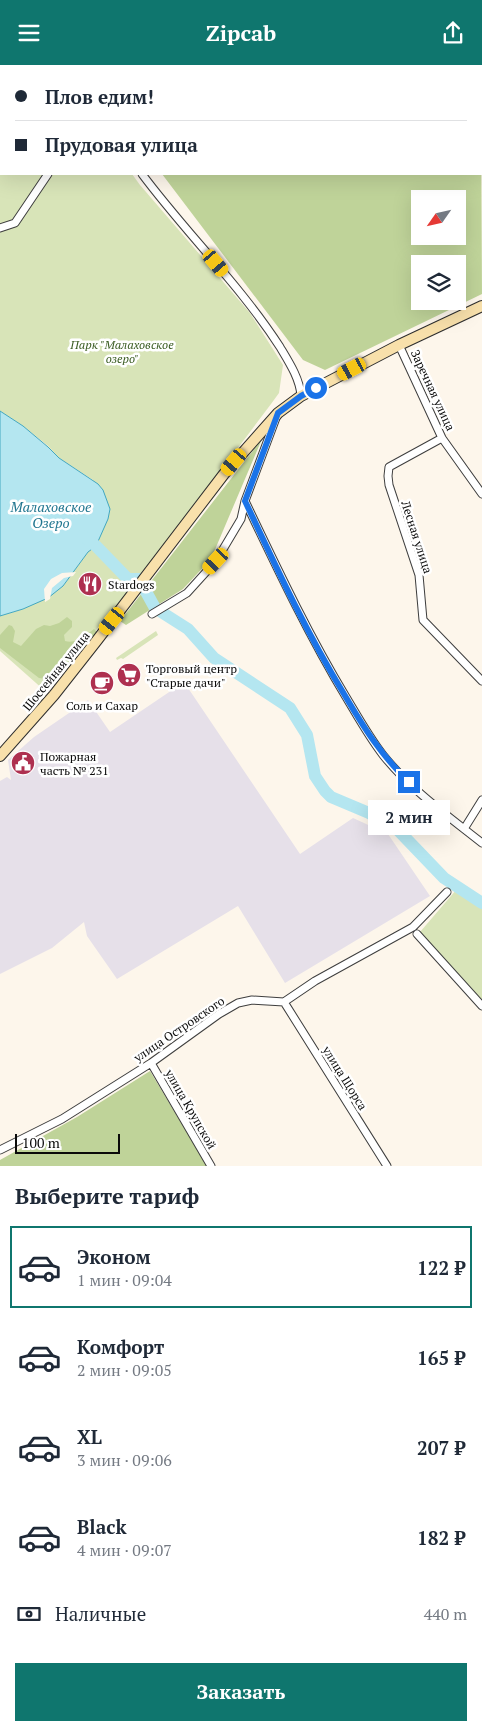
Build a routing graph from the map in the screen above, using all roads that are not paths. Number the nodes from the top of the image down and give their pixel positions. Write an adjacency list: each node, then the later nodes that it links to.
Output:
1 (47, 175): 3 (street)
2 (143, 175): 6 (street)
3 (0, 228)
4 (482, 306): 5 (main road, Шоссейная улица)
5 (399, 345): 6 (main road, Шоссейная улица); 8 (street, Заречная улица)
6 (301, 396): 7 (main road, Шоссейная улица)
7 (278, 413): 10 (street); 13 (main road, Шоссейная улица)
8 (442, 438): 9 (street, Заречная улица); 12 (street, Лесная улица)
9 (482, 494)
10 (245, 501): 11 (street); 15 (street)
11 (152, 614)
12 (482, 681)
13 (0, 756)
14 (482, 800): 15 (street)
15 (464, 829): 16 (street)
16 (482, 843)
17 (447, 892): 19 (street)
18 (417, 934): 20 (street)
19 (284, 1002): 21 (street, улица Островского); 24 (street, улица Щорса)
20 (482, 1005)
21 (151, 1063): 22 (street, улица Островского); 23 (street, улица Крупской)
22 (0, 1150)
23 (211, 1166)
24 (387, 1166)

